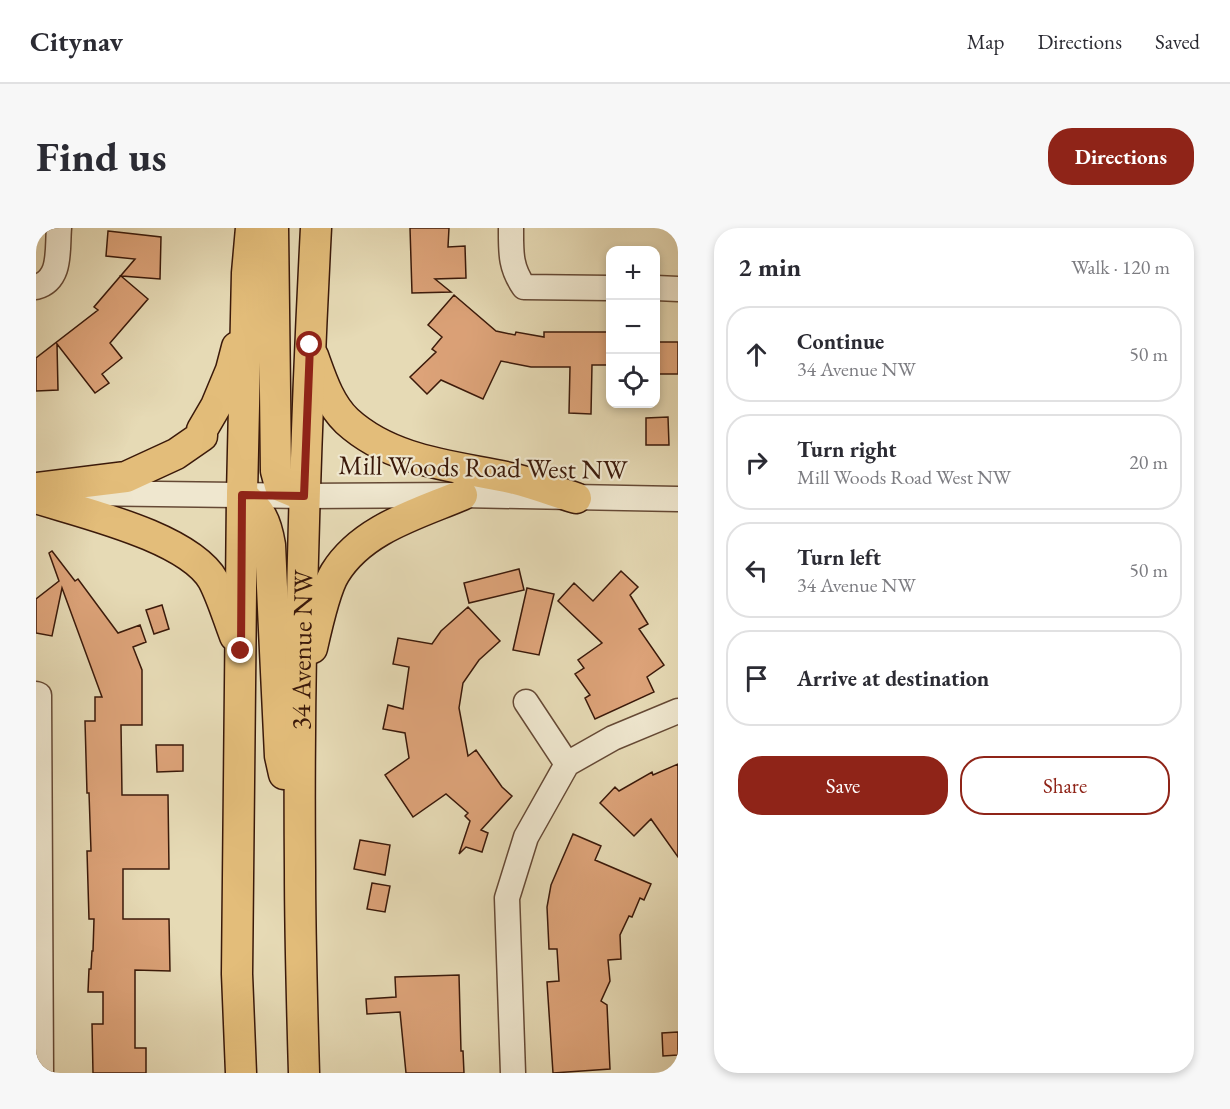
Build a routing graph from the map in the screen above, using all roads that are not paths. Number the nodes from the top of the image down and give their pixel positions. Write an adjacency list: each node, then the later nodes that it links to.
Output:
1 (59, 228): 6 (street)
2 (251, 228): 10 (main road)
3 (273, 228): 15 (main road)
4 (316, 228): 11 (main road, 34 Avenue NW)
5 (511, 228): 7 (street)
6 (43, 284)
7 (606, 288)
8 (660, 288): 9 (street)
9 (678, 289)
10 (247, 303): 12 (main road); 13 (main road)
11 (310, 345): 15 (main road, 34 Avenue NW); 17 (main road)
12 (36, 490): 13 (street, Mill Woods Road West NW)
13 (242, 495): 15 (street, Mill Woods Road West NW); 19 (main road); 25 (main road)
14 (462, 495): 15 (street, Mill Woods Road West NW); 17 (street, Mill Woods Road West NW); 22 (main road)
15 (304, 496): 22 (main road, 34 Avenue NW)
16 (36, 498): 19 (main road)
17 (576, 498): 18 (street, Mill Woods Road West NW)
18 (678, 499)
19 (241, 651): 27 (main road)
20 (37, 695): 26 (street)
21 (526, 702): 24 (street)
22 (301, 704): 25 (main road, 34 Avenue NW)
23 (678, 711): 24 (street)
24 (567, 764): 29 (street)
25 (300, 854): 28 (main road, 34 Avenue NW)
26 (41, 1073)
27 (241, 1073)
28 (304, 1073)
29 (513, 1073)

